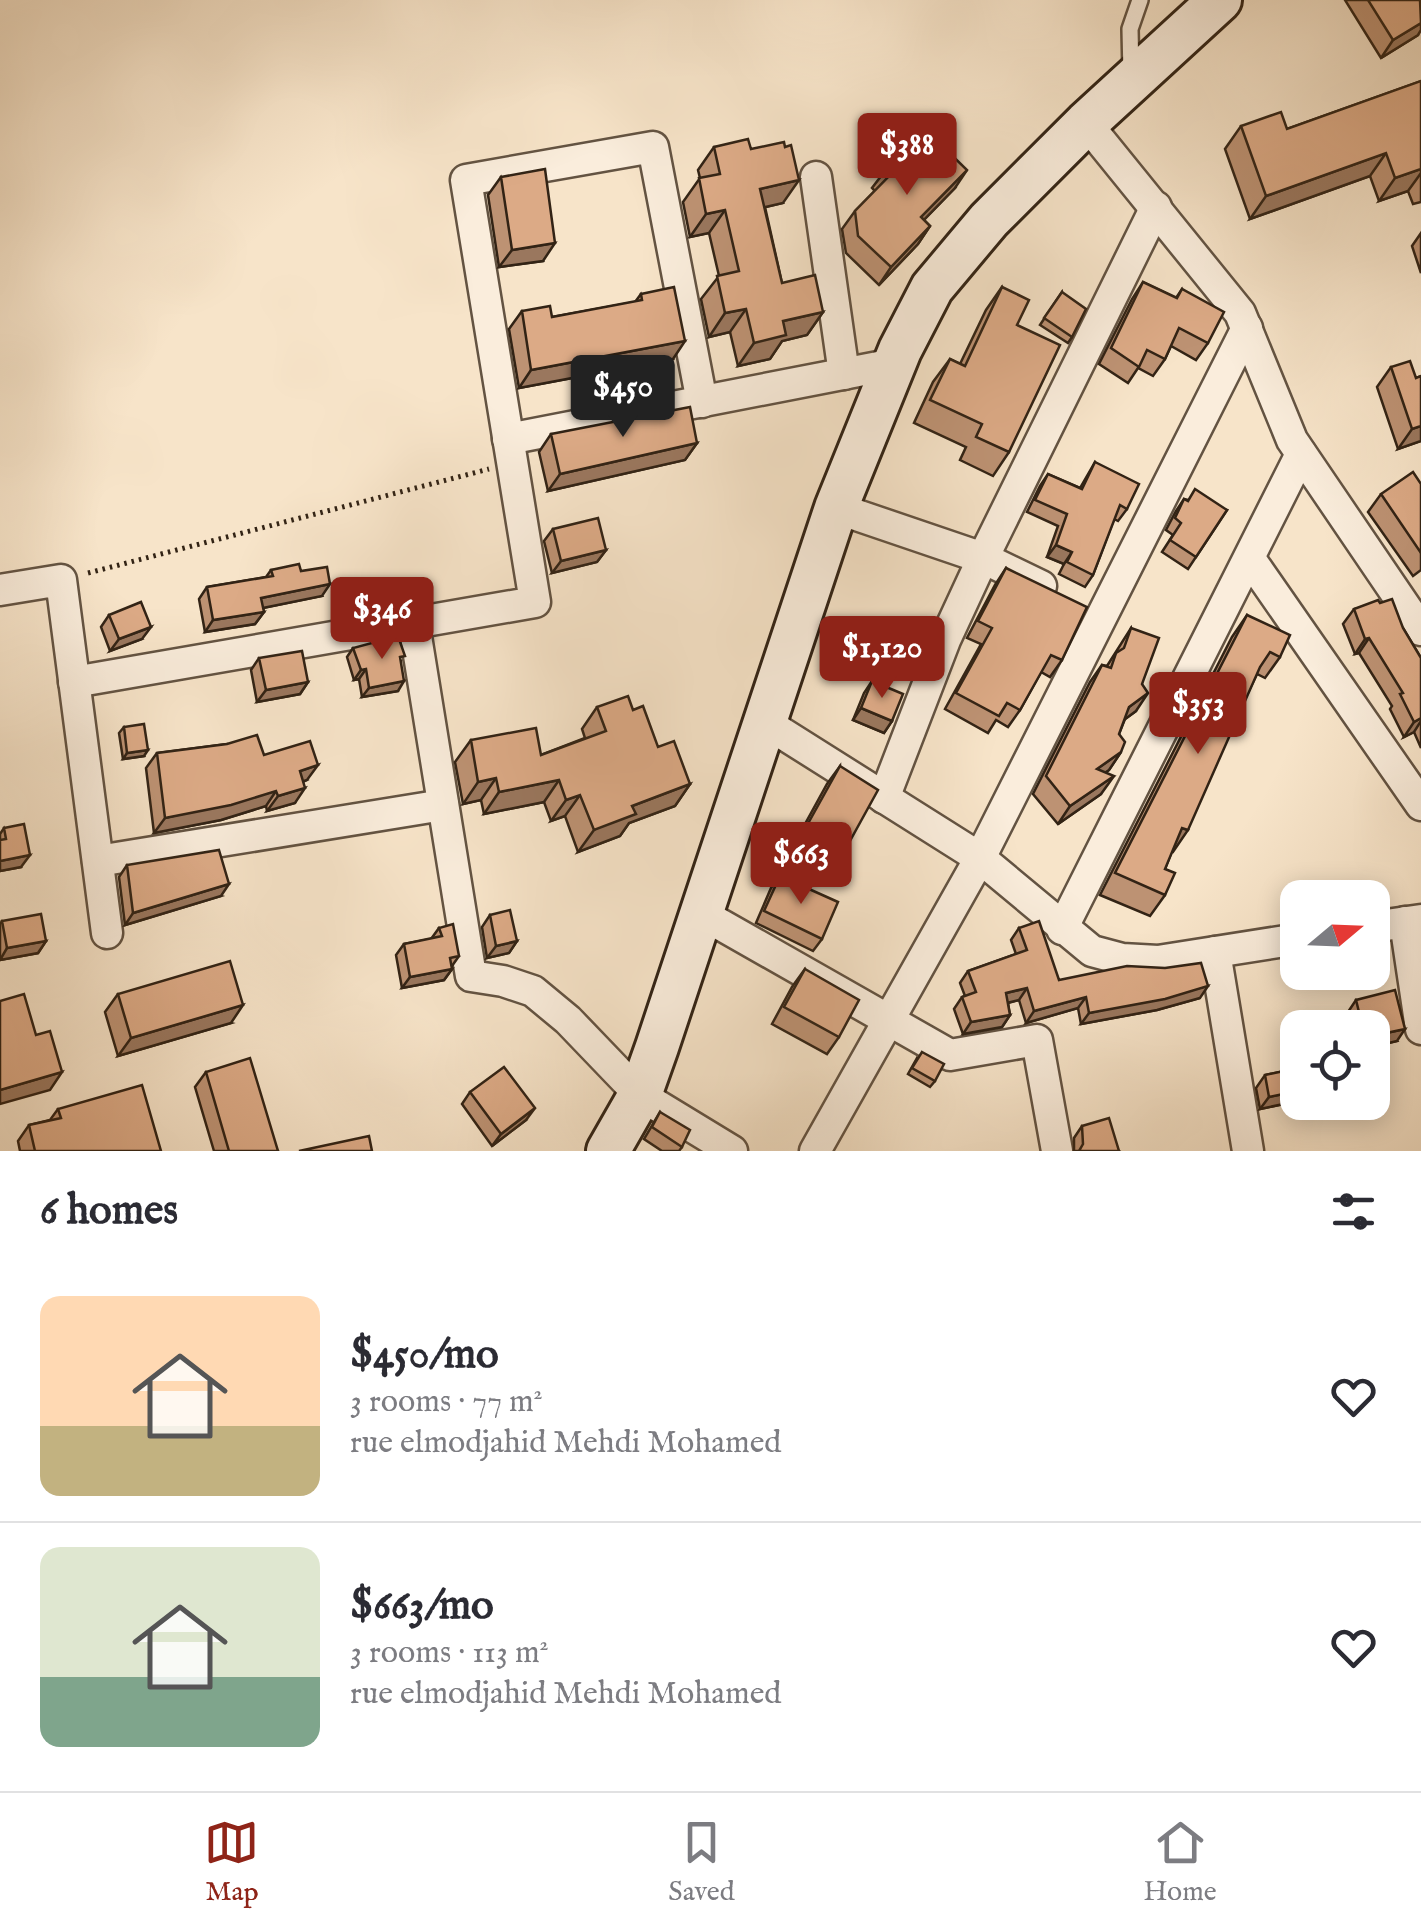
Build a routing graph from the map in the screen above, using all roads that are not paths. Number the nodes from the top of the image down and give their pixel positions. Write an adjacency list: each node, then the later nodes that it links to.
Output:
1 (1140, 0): 3 (lane)
2 (1220, 0): 3 (main road)
3 (1131, 82): 4 (main road)
4 (1086, 124): 6 (street); 8 (main road)
5 (816, 177): 9 (street)
6 (1156, 207): 7 (street); 14 (street)
7 (1247, 328): 12 (street); 17 (street)
8 (894, 364): 9 (street); 13 (main road)
9 (844, 374): 10 (street)
10 (702, 402): 11 (street); 11 (street)
11 (510, 451): 18 (street)
12 (1300, 454): 15 (street); 19 (street)
13 (836, 508): 14 (street); 21 (main road)
14 (983, 558): 17 (street); 22 (street)
15 (1250, 559): 24 (street); 29 (street)
16 (0, 590): 20 (street)
17 (1102, 616): 25 (street)
18 (414, 624): 20 (street); 23 (street)
19 (1421, 630)
20 (74, 682): 26 (street)
21 (766, 724): 22 (street); 27 (main road)
22 (884, 798): 25 (street)
23 (443, 805): 26 (street); 35 (street)
24 (1421, 805)
25 (980, 858): 29 (street); 33 (street)
26 (98, 861): 30 (street)
27 (702, 914): 33 (street); 35 (main road)
28 (1413, 921): 34 (street)
29 (1062, 929): 32 (street)
30 (107, 933)
31 (1280, 942): 32 (street)
32 (1215, 952): 40 (street)
33 (888, 1022): 38 (street); 39 (street)
34 (1421, 1028)
35 (640, 1095): 36 (main road); 37 (street)
36 (608, 1151)
37 (732, 1151)
38 (816, 1151)
39 (1056, 1151)
40 (1248, 1151)

